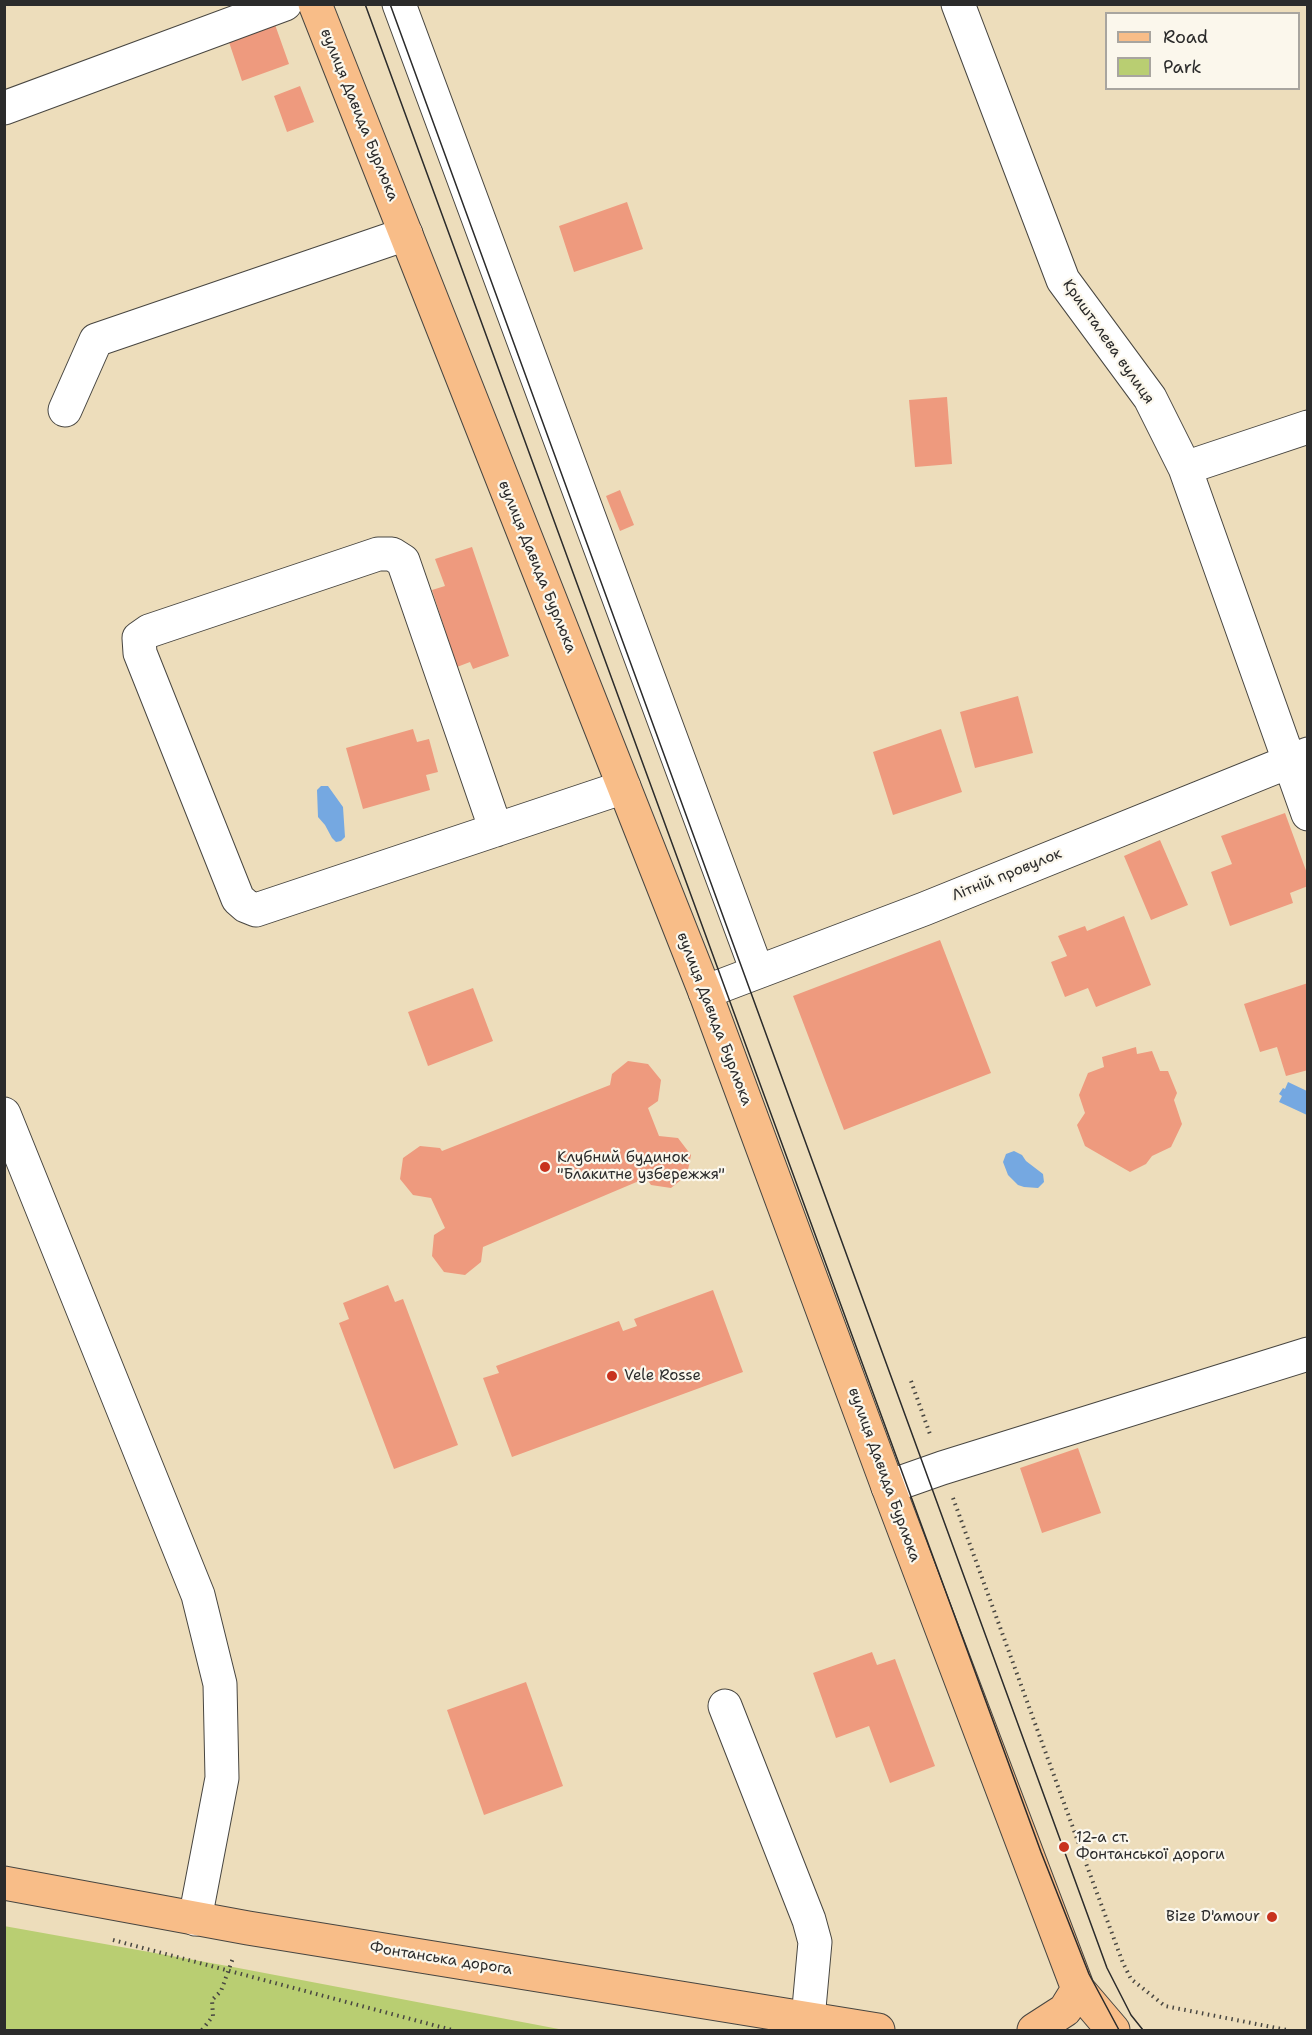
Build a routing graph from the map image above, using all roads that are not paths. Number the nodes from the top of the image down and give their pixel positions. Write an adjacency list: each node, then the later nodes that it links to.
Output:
1 (285, 4): 5 (street)
2 (315, 4): 6 (main road, вулиця Давида Бурлюка)
3 (399, 4): 14 (street)
4 (958, 4): 9 (street, Кришталева вулиця)
5 (4, 108)
6 (406, 234): 7 (street); 11 (main road, вулиця Давида Бурлюка)
7 (65, 411)
8 (1308, 427): 9 (street)
9 (1185, 468): 10 (street, Кришталева вулиця)
10 (1298, 757): 12 (street, Кришталева вулиця); 14 (street, Літній провулок)
11 (624, 787): 13 (street); 15 (main road, вулиця Давида Бурлюка)
12 (1308, 814)
13 (496, 830): 13 (street)
14 (758, 971): 15 (street, Літній провулок)
15 (705, 992): 18 (main road, вулиця Давида Бурлюка)
16 (4, 1114): 21 (street)
17 (1308, 1353): 18 (street)
18 (888, 1486): 22 (main road, вулиця Давида Бурлюка)
19 (725, 1706): 23 (street)
20 (4, 1883): 21 (main road, Фонтанська дорога)
21 (195, 1919): 23 (main road, Фонтанська дорога)
22 (1077, 1989): 25 (main road); 26 (main road, вулиця Давида Бурлюка)
23 (808, 2019): 24 (main road, Фонтанська дорога)
24 (878, 2031)
25 (1034, 2031)
26 (1113, 2031)

